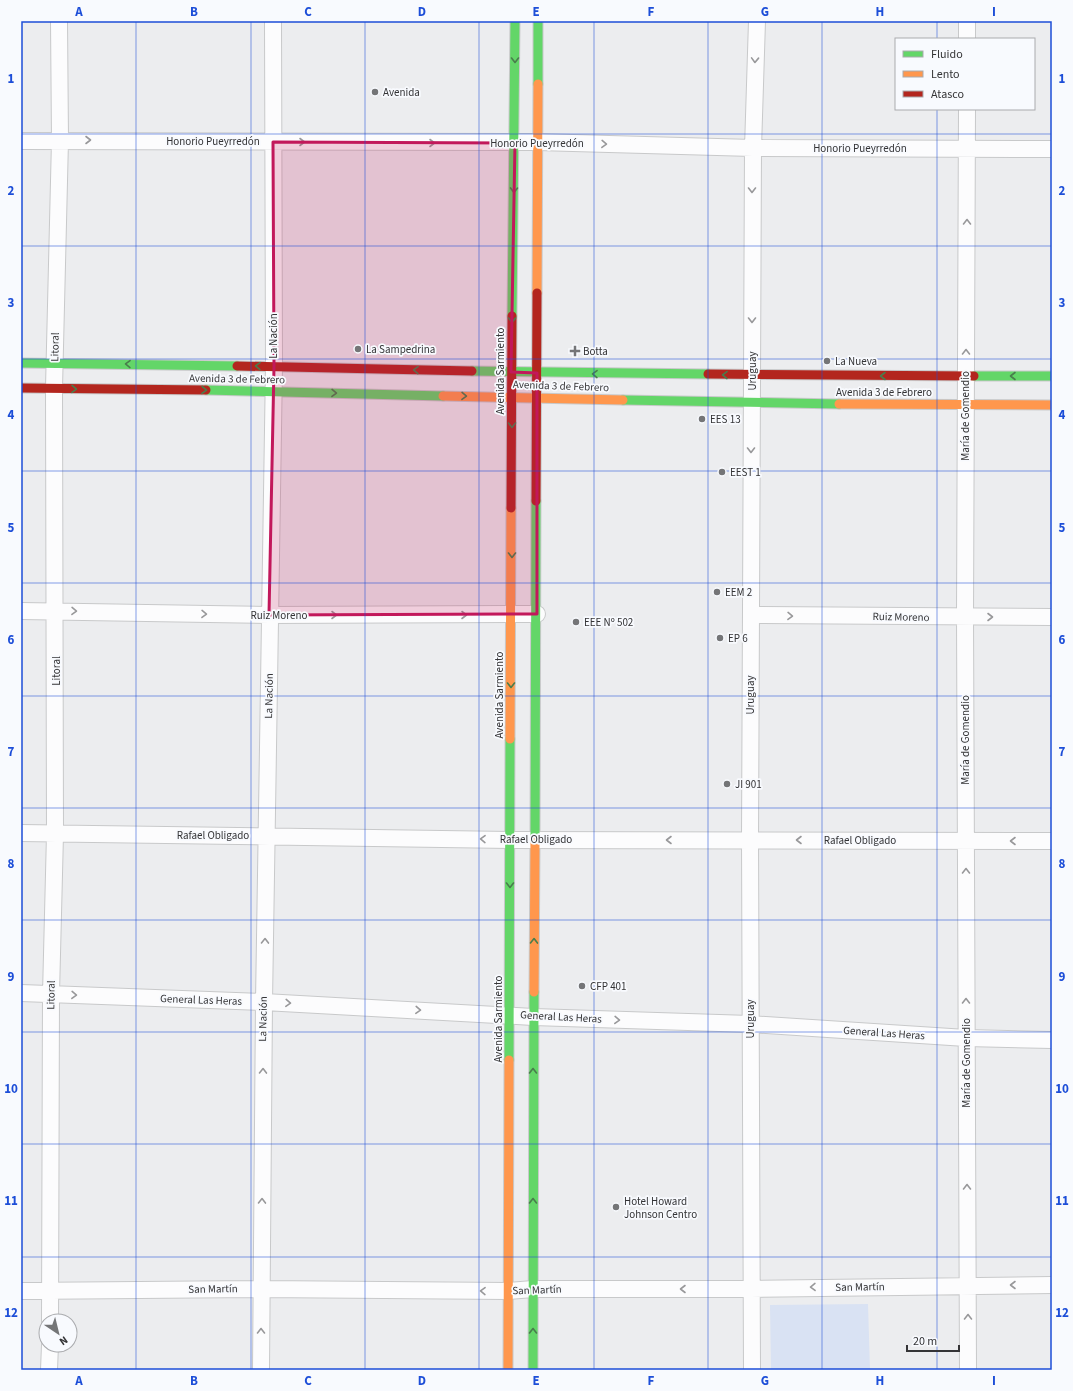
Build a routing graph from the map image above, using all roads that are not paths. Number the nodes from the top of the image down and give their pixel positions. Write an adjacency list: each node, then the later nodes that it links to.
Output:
1 (59, 21): 10 (street, Litoral)
2 (273, 21): 11 (street, La Nación)
3 (515, 21): 13 (main road, Avenida Sarmiento, one-way to 13)
4 (538, 21): 12 (main road)
5 (757, 21): 14 (street, Uruguay, one-way to 14)
6 (967, 21): 7 (street)
7 (967, 38)
8 (967, 110): 15 (street, María de Gomendio)
9 (21, 140): 10 (street, Honorio Pueyrredón)
10 (60, 140): 11 (street, Honorio Pueyrredón, one-way to 11); 18 (street, Litoral)
11 (273, 142): 13 (street, Honorio Pueyrredón, one-way to 13); 19 (street, La Nación)
12 (537, 142): 13 (street, Honorio Pueyrredón); 14 (street, Honorio Pueyrredón, one-way to 14); 21 (main road)
13 (515, 143): 20 (main road, Avenida Sarmiento, one-way to 20)
14 (753, 148): 15 (street, Honorio Pueyrredón); 22 (street, Uruguay, one-way to 22)
15 (967, 149): 16 (street, Honorio Pueyrredón); 23 (street, María de Gomendio, one-way to 15)
16 (1052, 149)
17 (21, 363): 18 (main road, Avenida 3 de Febrero)
18 (55, 363): 19 (main road, Avenida 3 de Febrero, one-way to 18); 26 (street, Litoral)
19 (274, 366): 20 (main road, Avenida 3 de Febrero, one-way to 19); 27 (street, La Nación)
20 (511, 372): 21 (main road, Avenida 3 de Febrero); 28 (main road, Avenida Sarmiento)
21 (537, 373): 22 (main road, Avenida 3 de Febrero, one-way to 21); 29 (main road)
22 (752, 375): 23 (main road, Avenida 3 de Febrero, one-way to 22); 30 (street, Uruguay)
23 (965, 376): 24 (main road, Avenida 3 de Febrero, one-way to 23); 31 (street, María de Gomendio)
24 (1052, 376)
25 (21, 388): 26 (main road, Avenida 3 de Febrero)
26 (54, 388): 27 (main road, Avenida 3 de Febrero, one-way to 27); 34 (street, Litoral)
27 (273, 391): 28 (main road, Avenida 3 de Febrero, one-way to 28); 36 (street, La Nación)
28 (512, 397): 29 (main road, Avenida 3 de Febrero); 37 (main road, Avenida Sarmiento, one-way to 37)
29 (536, 398): 30 (main road, Avenida 3 de Febrero); 35 (main road)
30 (752, 404): 31 (main road, Avenida 3 de Febrero); 38 (street, Uruguay, one-way to 38)
31 (965, 405): 32 (main road, Avenida 3 de Febrero); 39 (street, María de Gomendio)
32 (1052, 405)
33 (21, 610): 34 (street, Ruiz Moreno)
34 (56, 611): 36 (street, Ruiz Moreno, one-way to 36); 42 (street, Litoral)
35 (537, 614): 37 (street, Ruiz Moreno); 44 (main road)
36 (269, 615): 37 (street, Ruiz Moreno, one-way to 37); 43 (street, La Nación)
37 (512, 615): 45 (main road, Avenida Sarmiento, one-way to 45)
38 (751, 615): 39 (street, Ruiz Moreno, one-way to 39); 46 (street, Uruguay)
39 (965, 617): 40 (street, Ruiz Moreno, one-way to 40); 47 (street, María de Gomendio)
40 (1052, 617)
41 (21, 833): 42 (street, Rafael Obligado)
42 (55, 834): 43 (street, Rafael Obligado); 50 (street, Litoral)
43 (267, 835): 45 (street, Rafael Obligado, one-way to 43); 51 (street, La Nación, one-way to 43)
44 (536, 839): 45 (street, Rafael Obligado); 46 (street, Rafael Obligado, one-way to 44); 53 (main road, one-way to 44)
45 (510, 840): 52 (main road, Avenida Sarmiento, one-way to 52)
46 (750, 840): 47 (street, Rafael Obligado, one-way to 46); 54 (street, Uruguay)
47 (966, 840): 48 (street, Rafael Obligado, one-way to 47); 55 (street, María de Gomendio, one-way to 47)
48 (1052, 841)
49 (21, 993): 50 (street, General Las Heras)
50 (51, 994): 51 (street, General Las Heras, one-way to 51); 63 (street, Litoral)
51 (264, 1002): 52 (street, General Las Heras, one-way to 52); 59 (street, La Nación, one-way to 51)
52 (510, 1014): 53 (street, General Las Heras); 64 (main road, Avenida Sarmiento)
53 (533, 1016): 54 (street, General Las Heras, one-way to 54); 60 (main road, one-way to 53)
54 (750, 1024): 55 (street, General Las Heras); 61 (street, Uruguay)
55 (966, 1038): 56 (street, General Las Heras); 57 (street, María de Gomendio, one-way to 55)
56 (1052, 1040)
57 (967, 1284): 58 (street, San Martín, one-way to 57); 61 (street, San Martín, one-way to 61); 72 (street, María de Gomendio, one-way to 57)
58 (1052, 1285)
59 (261, 1289): 63 (street, San Martín); 64 (street, San Martín, one-way to 59); 68 (street, La Nación, one-way to 59)
60 (533, 1289): 61 (street, San Martín, one-way to 60); 64 (street, San Martín); 70 (main road, one-way to 60)
61 (751, 1289): 71 (street, Uruguay)
62 (21, 1291): 63 (street, San Martín)
63 (50, 1291): 65 (street, Litoral)
64 (508, 1291): 69 (main road, Avenida Sarmiento)
65 (50, 1313)
66 (50, 1353): 67 (street)
67 (49, 1370)
68 (261, 1370)
69 (508, 1370)
70 (533, 1370)
71 (752, 1370)
72 (968, 1370)

